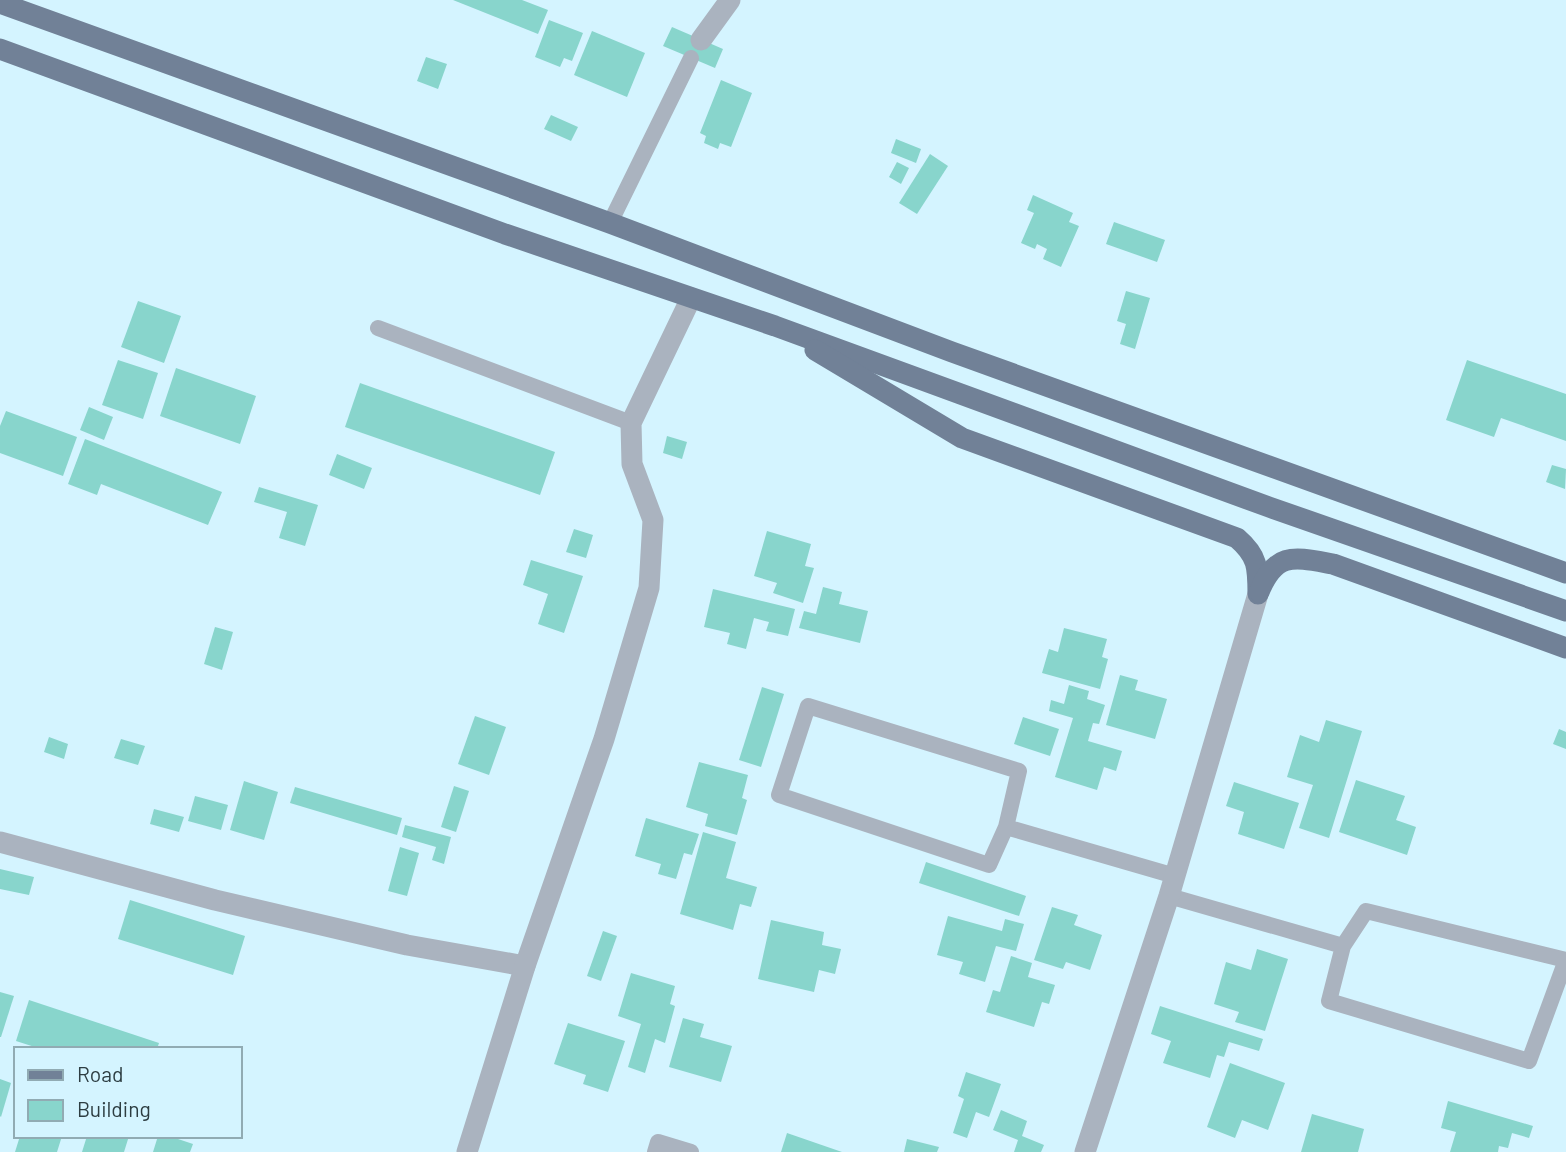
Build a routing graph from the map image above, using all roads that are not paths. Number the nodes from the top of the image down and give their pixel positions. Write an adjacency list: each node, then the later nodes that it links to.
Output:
1 (730, 0): 4 (street)
2 (0, 3): 5 (main road)
3 (0, 49): 6 (main road)
4 (696, 49): 5 (lane)
5 (610, 223): 10 (main road)
6 (691, 298): 7 (main road); 9 (street)
7 (775, 326): 11 (main road); 12 (main road)
8 (378, 328): 9 (lane)
9 (631, 423): 18 (street)
10 (1566, 573)
11 (1258, 594): 13 (main road); 16 (street)
12 (1566, 611)
13 (1566, 648)
14 (1006, 827): 14 (lane); 16 (lane)
15 (0, 842): 18 (street)
16 (1172, 886): 17 (lane); 22 (street)
17 (1343, 946): 17 (lane)
18 (525, 966): 19 (street)
19 (467, 1152)
20 (655, 1152): 21 (lane)
21 (691, 1152)
22 (1085, 1152)

